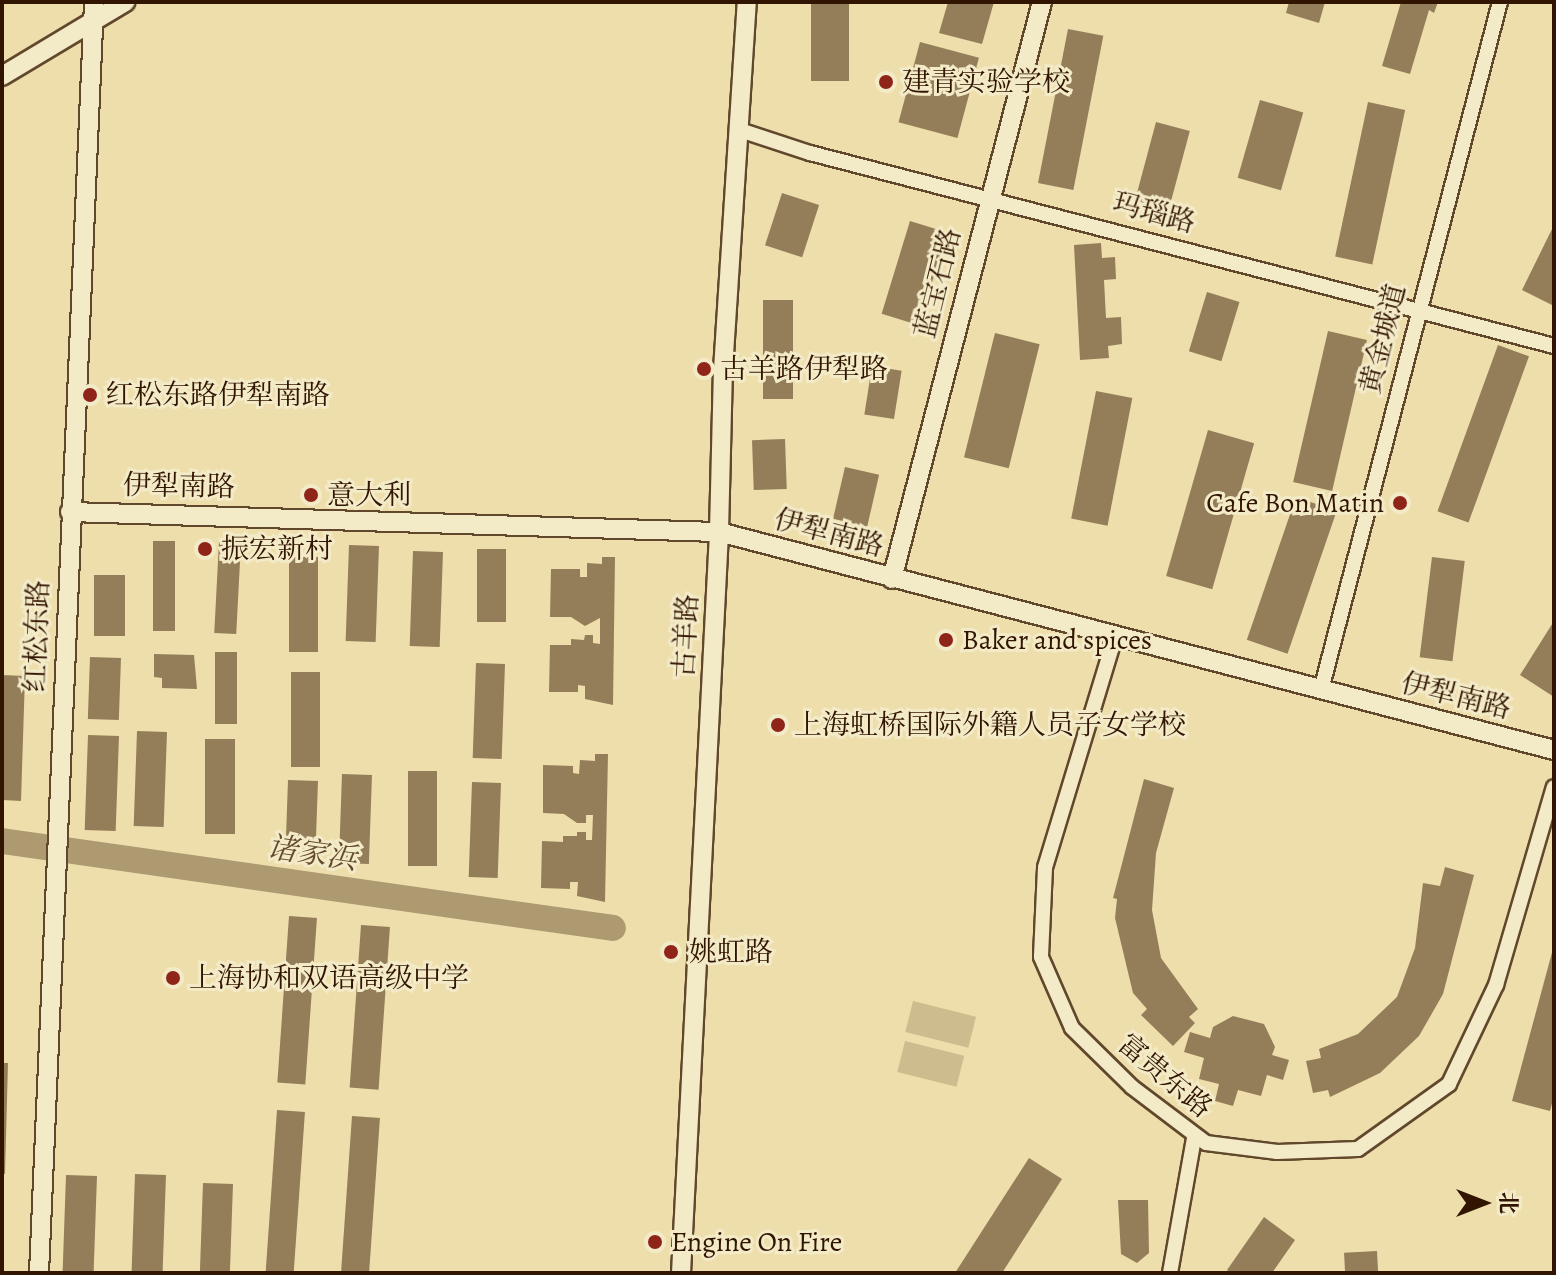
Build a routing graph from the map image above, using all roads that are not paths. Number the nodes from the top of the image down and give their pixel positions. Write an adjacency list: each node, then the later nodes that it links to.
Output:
1 (125, 2): 5 (street)
2 (747, 2): 7 (street, 古羊路)
3 (1042, 2): 8 (street, 蓝宝石路)
4 (1500, 2): 9 (street, 黄金城道)
5 (94, 12): 6 (street); 11 (street, 红松东路)
6 (2, 76)
7 (740, 130): 8 (street, 玛瑙路); 12 (street, 古羊路)
8 (989, 196): 9 (street, 玛瑙路); 13 (street, 蓝宝石路)
9 (1418, 310): 10 (street, 玛瑙路); 15 (street, 黄金城道)
10 (1554, 346)
11 (70, 512): 12 (street, 伊犁南路); 19 (street, 红松东路)
12 (719, 532): 13 (street, 伊犁南路); 20 (street, 古羊路)
13 (892, 579): 14 (street, 伊犁南路)
14 (1115, 637): 15 (street, 伊犁南路); 18 (street, 富贵东路)
15 (1321, 690): 16 (street, 伊犁南路)
16 (1554, 750)
17 (1554, 787): 18 (street, 富贵东路)
18 (1194, 1138): 21 (street)
19 (39, 1273)
20 (681, 1273)
21 (1170, 1273)

